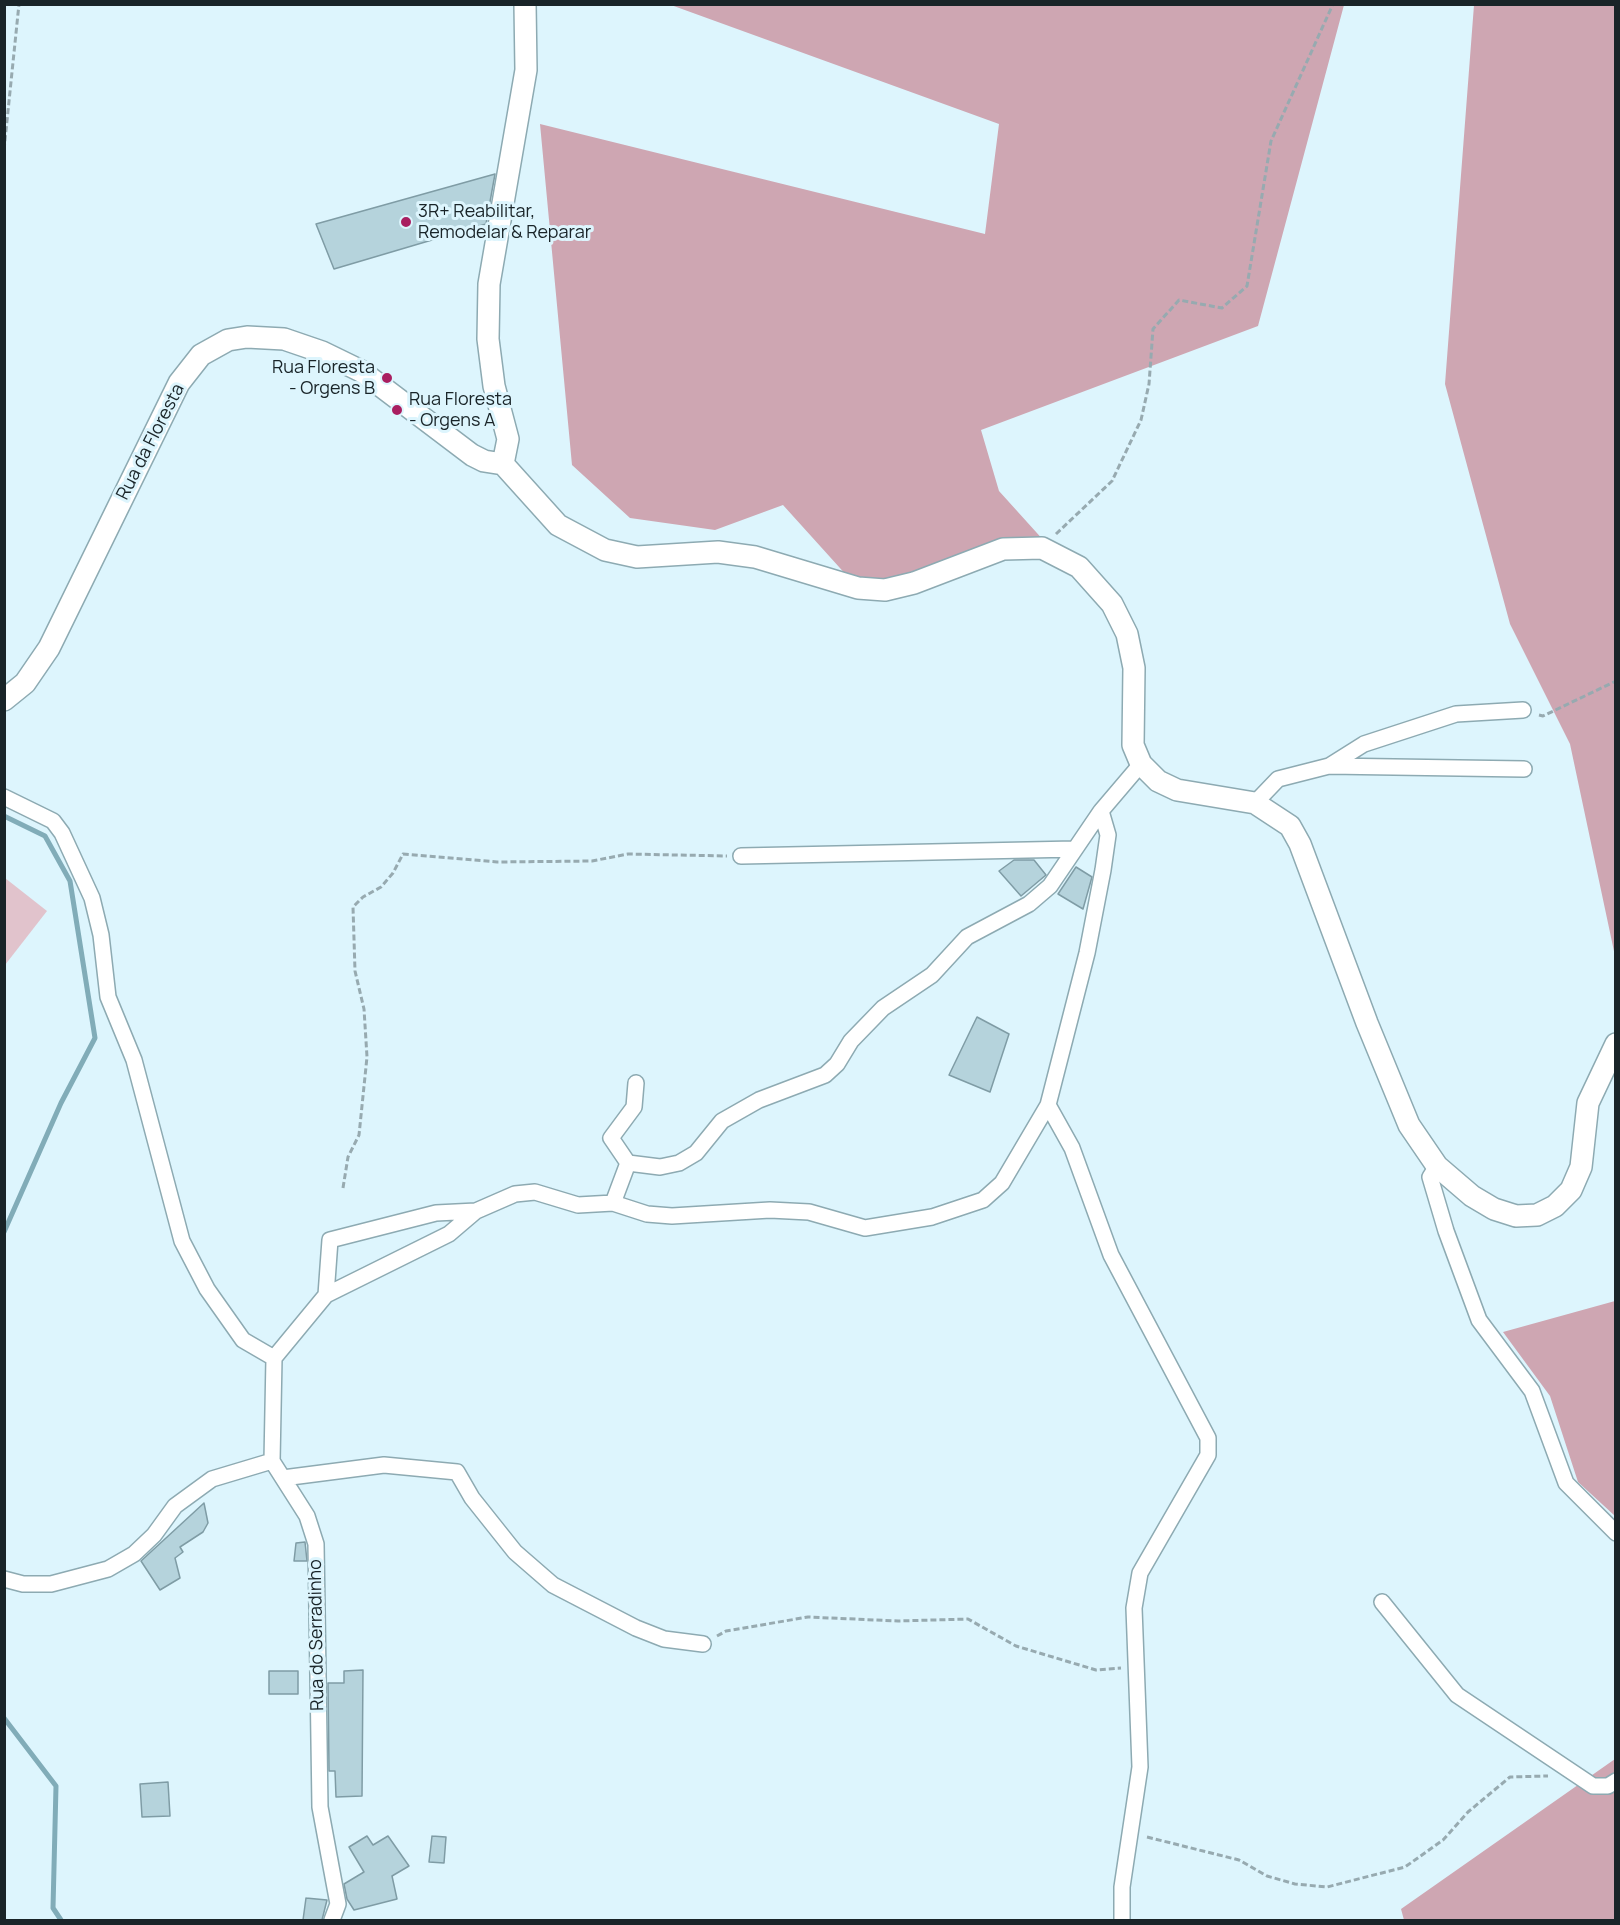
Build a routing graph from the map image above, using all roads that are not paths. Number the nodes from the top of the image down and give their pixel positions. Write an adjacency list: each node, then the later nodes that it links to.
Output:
1 (525, 4): 2 (street)
2 (503, 464): 3 (street, Rua da Floresta); 5 (street)
3 (4, 700)
4 (1523, 710): 6 (street)
5 (1141, 764): 9 (street); 10 (street)
6 (1329, 766): 7 (street); 9 (street)
7 (1524, 769)
8 (4, 797): 21 (street)
9 (1255, 803): 17 (street)
10 (1101, 811): 11 (street); 15 (street)
11 (1075, 849): 12 (street); 16 (street)
12 (741, 856)
13 (1616, 1044): 17 (street)
14 (636, 1083): 16 (street)
15 (1048, 1105): 18 (street); 30 (street)
16 (628, 1163): 18 (street)
17 (1437, 1166): 24 (street)
18 (614, 1203): 19 (street)
19 (476, 1211): 20 (street); 20 (street)
20 (326, 1294): 21 (street)
21 (274, 1358): 22 (street)
22 (272, 1461): 23 (street, Rua do Serradinho); 25 (street)
23 (283, 1478): 27 (street); 29 (street, Rua do Serradinho)
24 (1616, 1533)
25 (6, 1580)
26 (1382, 1602): 28 (street)
27 (702, 1644)
28 (1616, 1781)
29 (332, 1920)
30 (1122, 1920)

